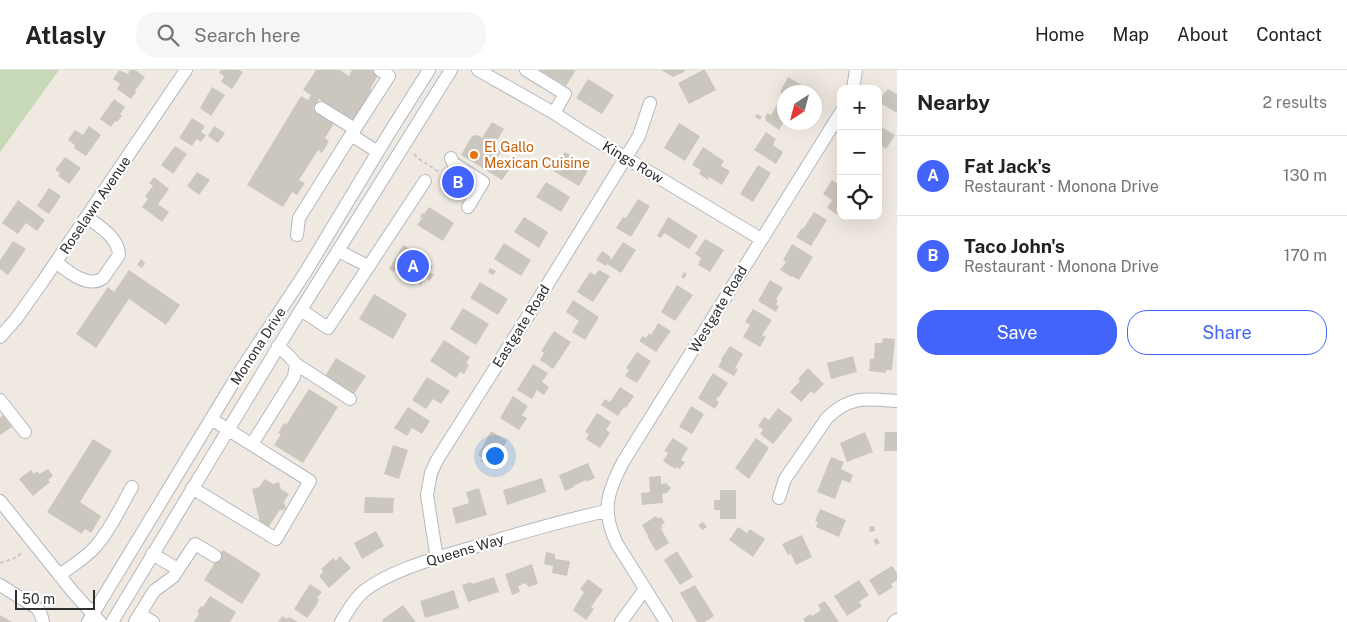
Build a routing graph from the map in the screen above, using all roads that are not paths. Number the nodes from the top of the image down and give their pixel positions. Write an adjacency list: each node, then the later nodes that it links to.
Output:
1 (186, 70): 19 (street, Roselawn Avenue)
2 (380, 70): 13 (street)
3 (429, 70): 14 (street, Monona Drive)
4 (451, 70): 22 (street, Monona Drive)
5 (526, 70): 11 (street)
6 (856, 70): 8 (street)
7 (484, 72): 11 (street, Kings Row)
8 (854, 85)
9 (650, 103): 16 (street, Eastgate Road)
10 (321, 108): 13 (street)
11 (554, 113): 16 (street, Kings Row)
12 (837, 118): 21 (street, Westgate Road)
13 (353, 132): 14 (street); 20 (street)
14 (378, 152): 32 (street, Monona Drive)
15 (451, 158): 18 (street)
16 (626, 158): 21 (street, Kings Row); 43 (street, Eastgate Road)
17 (425, 181): 24 (street)
18 (468, 207)
19 (87, 217): 23 (street, Roselawn Avenue); 23 (street)
20 (297, 235)
21 (761, 239): 40 (street, Westgate Road)
22 (338, 250): 24 (street); 25 (street, Monona Drive)
23 (56, 262): 26 (street, Roselawn Avenue)
24 (368, 266): 25 (street)
25 (301, 310): 27 (street, Monona Drive)
26 (0, 337)
27 (278, 346): 28 (street); 33 (street, Monona Drive)
28 (296, 364): 29 (street); 35 (street)
29 (350, 399)
30 (0, 400): 34 (street)
31 (897, 400): 38 (street)
32 (211, 419): 33 (street); 49 (street, Monona Drive)
33 (228, 430): 35 (street); 37 (street, Monona Drive)
34 (24, 432)
35 (252, 444): 37 (street)
36 (132, 487): 45 (street)
37 (192, 488): 41 (street, Monona Drive)
38 (779, 498)
39 (0, 501): 45 (street)
40 (607, 511): 43 (street, Queens Way); 47 (street)
41 (152, 554): 44 (street); 51 (street, Monona Drive)
42 (215, 556): 44 (street)
43 (437, 558): 53 (street, Queens Way)
44 (178, 570): 48 (street)
45 (59, 575): 49 (street)
46 (0, 585): 50 (street)
47 (645, 589): 54 (street); 55 (street)
48 (138, 618): 52 (street)
49 (93, 620)
50 (42, 622)
51 (112, 622)
52 (153, 622)
53 (341, 622)
54 (621, 622)
55 (666, 622)

